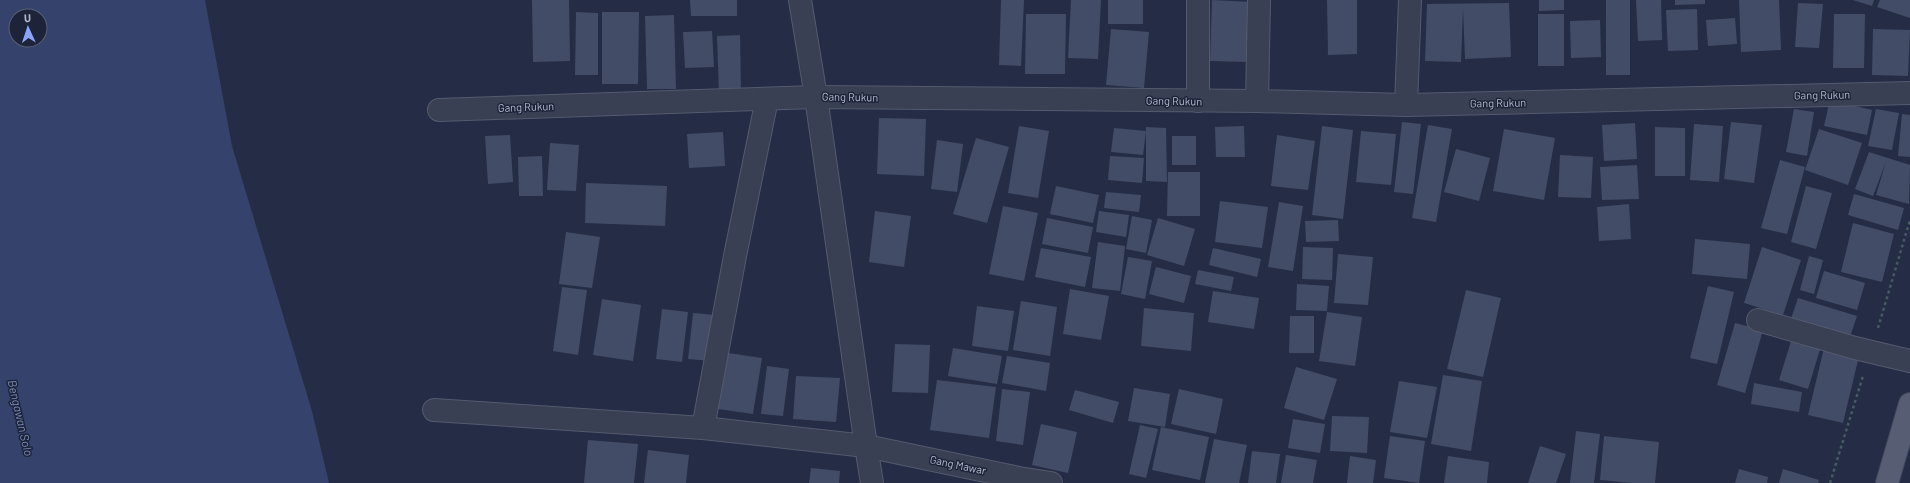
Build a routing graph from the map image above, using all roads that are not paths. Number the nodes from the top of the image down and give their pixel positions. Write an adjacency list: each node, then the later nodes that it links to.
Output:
1 (800, 0): 6 (street)
2 (1198, 0): 8 (street)
3 (1259, 0): 9 (street)
4 (1410, 0): 10 (street)
5 (1910, 93): 10 (street, Gang Rukun)
6 (816, 97): 7 (street, Gang Rukun); 8 (street, Gang Rukun); 17 (street)
7 (767, 98): 11 (street, Gang Rukun); 16 (street)
8 (1198, 101): 9 (street, Gang Rukun)
9 (1258, 101): 10 (street, Gang Rukun)
10 (1406, 105)
11 (439, 110)
12 (1758, 320): 13 (street)
13 (1910, 361)
14 (1910, 404): 20 (main road)
15 (434, 410): 16 (street, Gang Mawar)
16 (703, 428): 17 (street, Gang Mawar)
17 (866, 446): 18 (street); 19 (street, Gang Mawar)
18 (872, 483)
19 (1051, 483)
20 (1886, 483)

